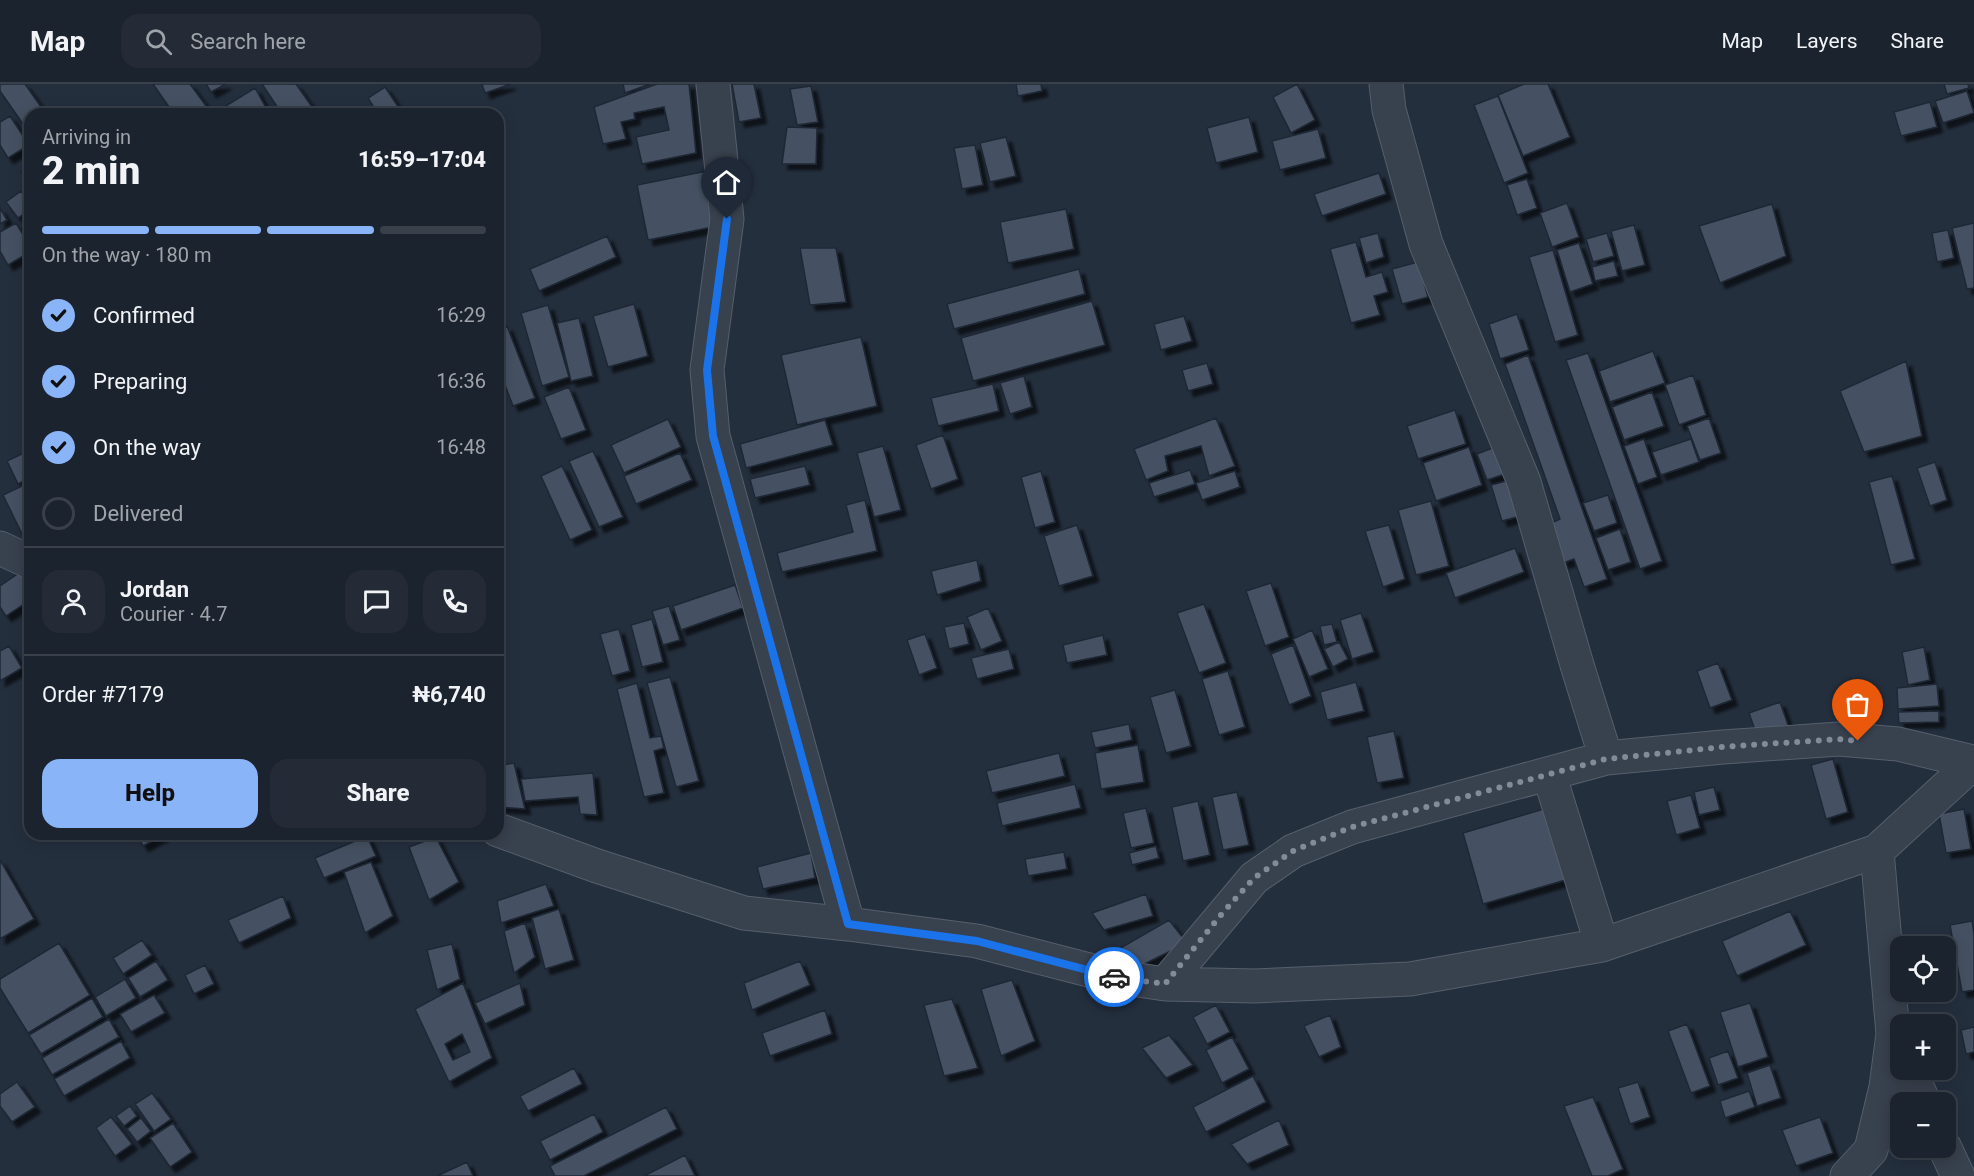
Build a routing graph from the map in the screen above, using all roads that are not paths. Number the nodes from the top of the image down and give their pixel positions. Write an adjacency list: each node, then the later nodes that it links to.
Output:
1 (713, 84): 10 (street)
2 (1386, 84): 5 (street)
3 (0, 549): 4 (street)
4 (24, 559)
5 (1606, 759): 6 (street); 7 (street)
6 (1973, 762): 9 (street)
7 (1549, 774): 11 (street); 12 (street)
8 (504, 832): 10 (street)
9 (1877, 850): 11 (street); 13 (street)
10 (848, 924): 12 (street)
11 (1602, 945): 12 (street)
12 (1165, 984)
13 (1894, 1014)
14 (1890, 1071): 16 (street)
15 (1950, 1158): 17 (street)
16 (1847, 1176)
17 (1958, 1176)

